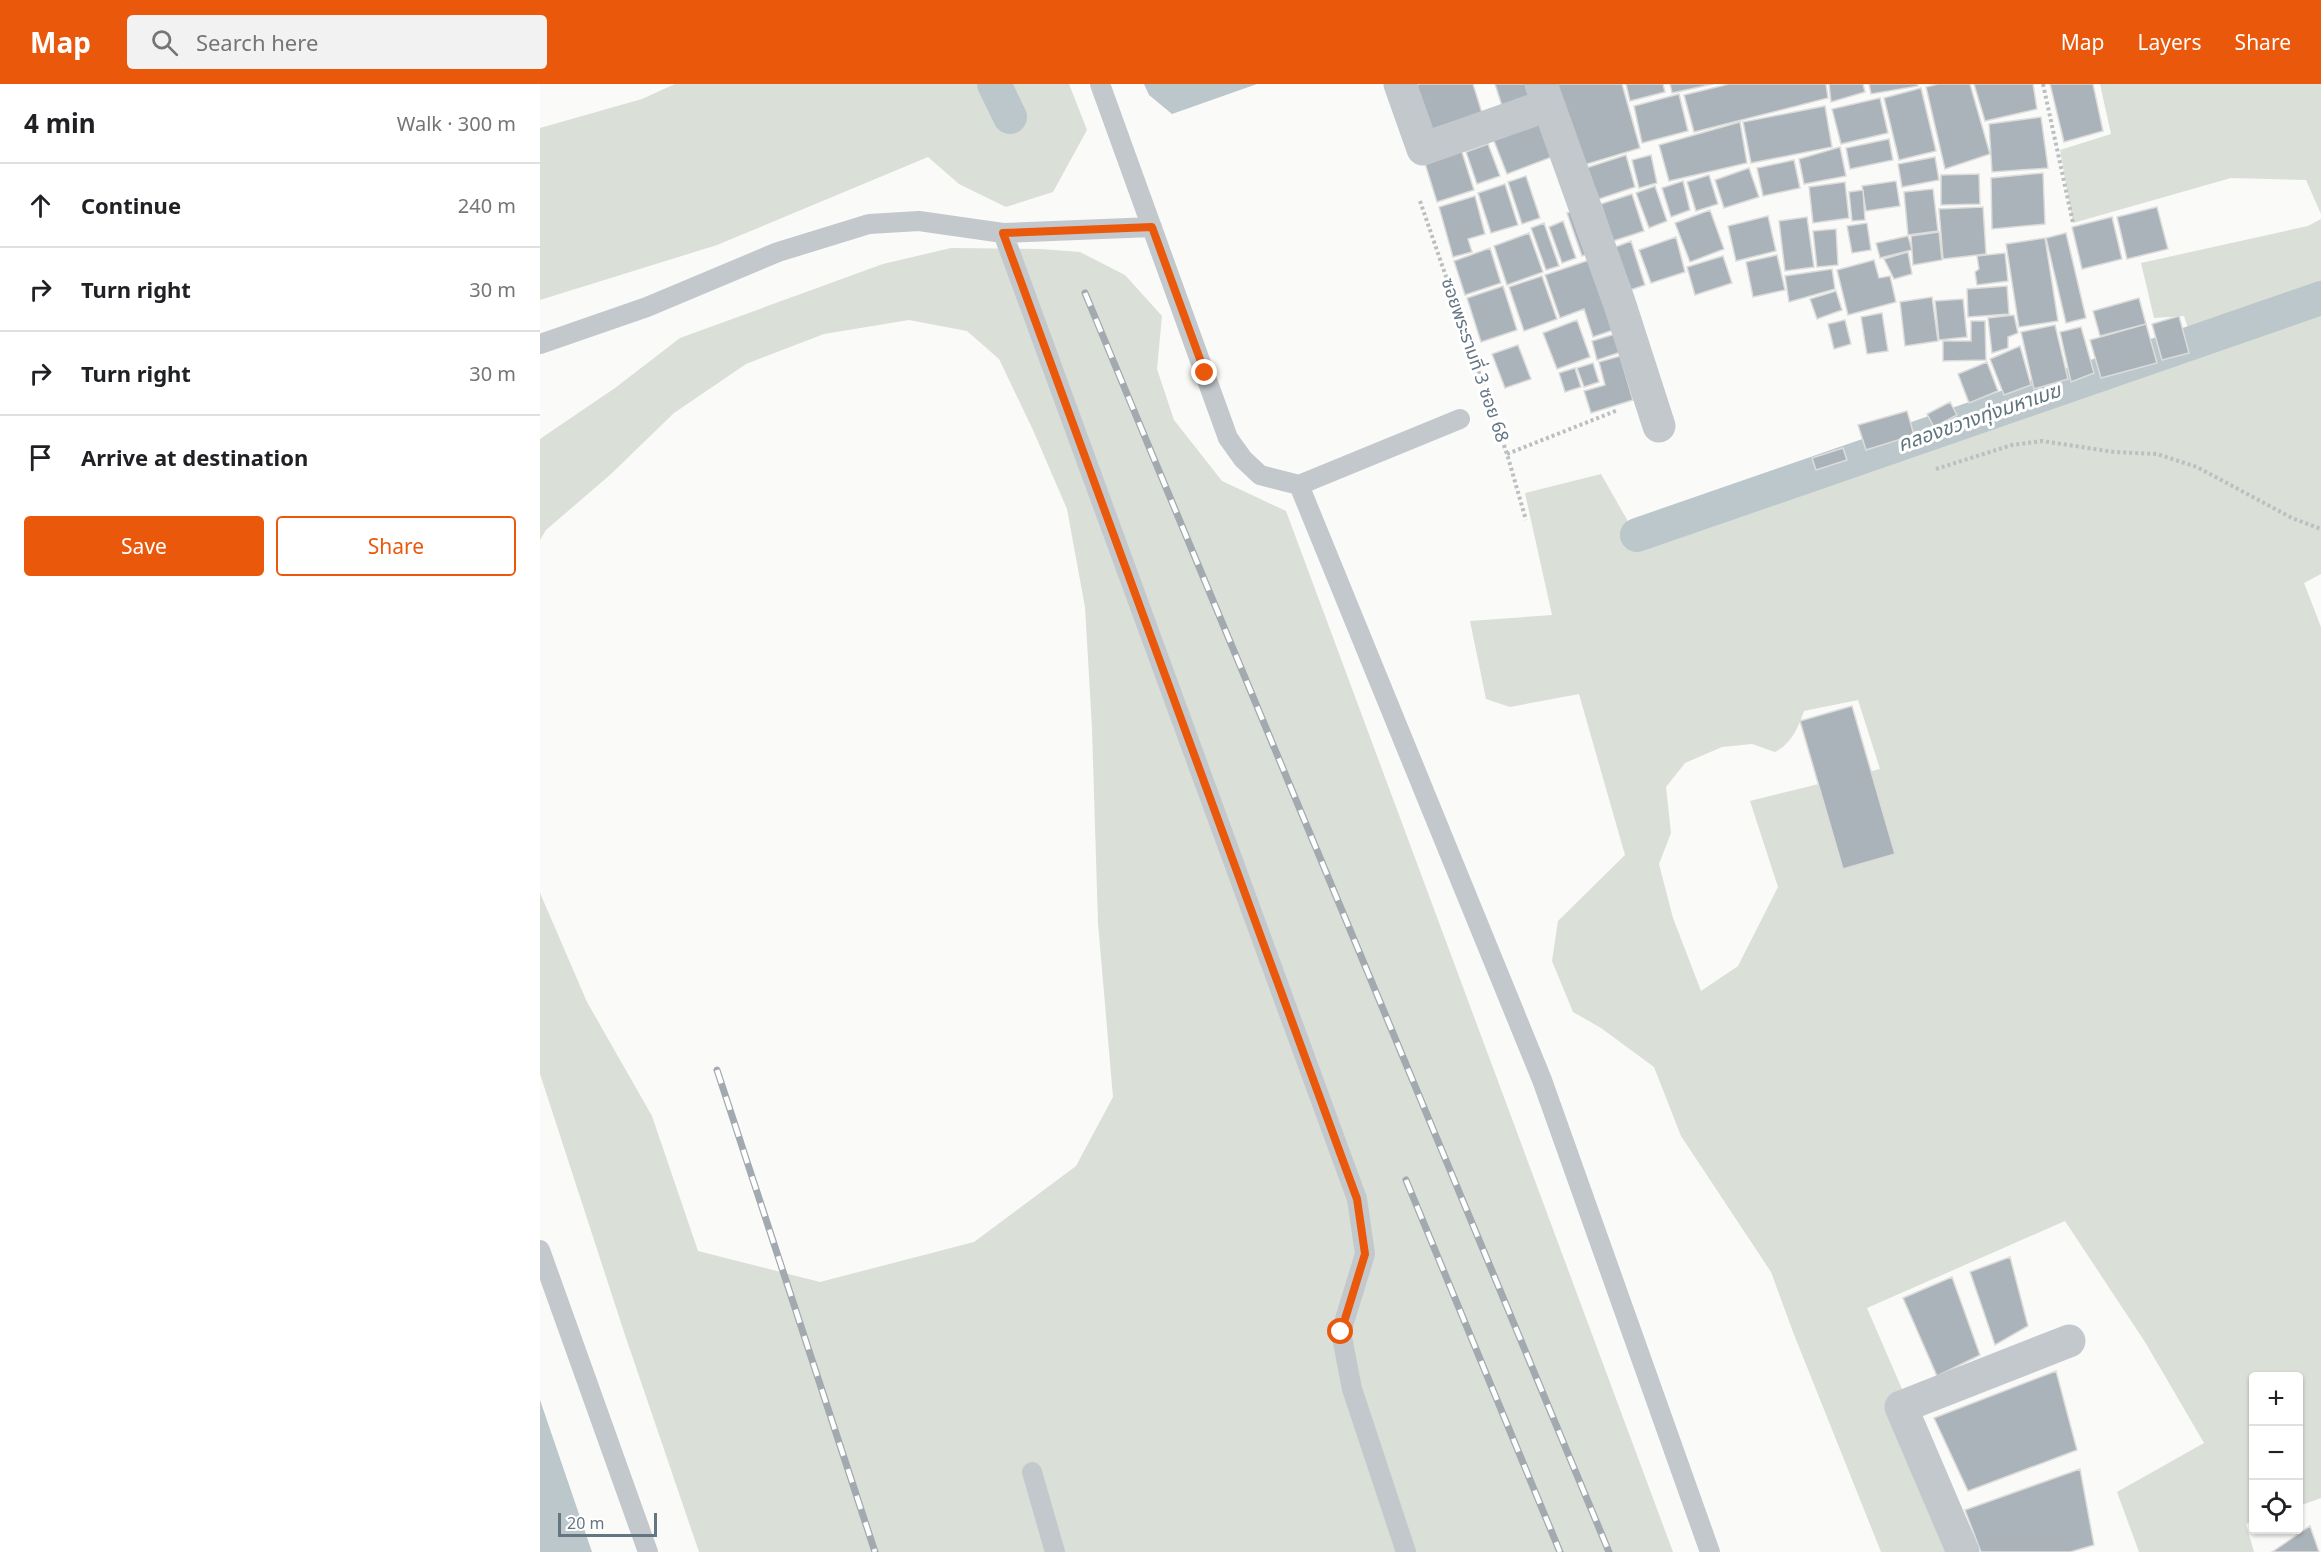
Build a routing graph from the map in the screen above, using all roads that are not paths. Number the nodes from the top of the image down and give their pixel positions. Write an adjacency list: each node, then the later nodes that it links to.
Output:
1 (1100, 84): 4 (lane)
2 (1400, 84): 3 (street)
3 (1545, 94): 7 (street)
4 (1152, 227): 5 (lane); 9 (lane)
5 (1003, 233): 6 (lane); 15 (lane)
6 (540, 344)
7 (1654, 412)
8 (1460, 419): 9 (lane)
9 (1299, 485): 16 (lane)
10 (540, 1250): 13 (lane)
11 (2069, 1341): 17 (street)
12 (1032, 1472): 14 (lane)
13 (648, 1552)
14 (1055, 1552)
15 (1406, 1552)
16 (1710, 1552)
17 (1963, 1552)

